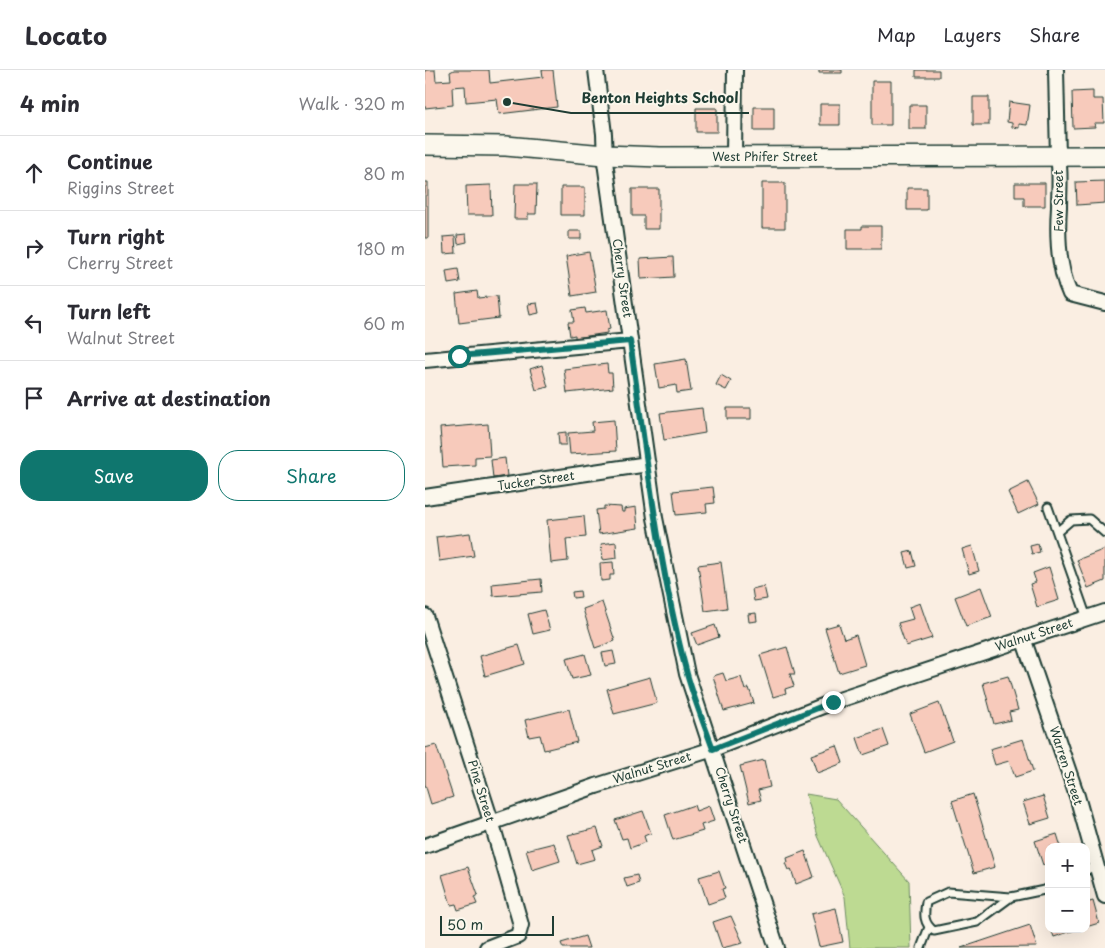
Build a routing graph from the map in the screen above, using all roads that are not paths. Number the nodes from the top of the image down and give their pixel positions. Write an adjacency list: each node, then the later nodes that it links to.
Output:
1 (596, 70): 5 (street, Cherry Street)
2 (735, 70): 6 (street)
3 (1057, 70): 7 (street, Few Street)
4 (425, 146): 5 (street, West Phifer Street)
5 (605, 155): 6 (street, West Phifer Street); 10 (street, Cherry Street)
6 (735, 156): 7 (street, West Phifer Street)
7 (1058, 156): 8 (street, West Phifer Street); 9 (street, Few Street)
8 (1105, 156)
9 (1105, 304)
10 (630, 341): 11 (street); 12 (street, Cherry Street)
11 (425, 360)
12 (647, 464): 13 (street, Tucker Street); 21 (street, Cherry Street)
13 (425, 497)
14 (1048, 507): 15 (lane)
15 (1057, 532): 16 (lane); 19 (lane)
16 (1105, 533)
17 (1105, 612): 19 (street, Walnut Street)
18 (425, 616): 22 (street, Pine Street)
19 (1087, 618): 20 (street, Walnut Street)
20 (1023, 638): 21 (street, Walnut Street); 24 (street, Warren Street)
21 (713, 749): 22 (street, Walnut Street); 30 (street, Cherry Street)
22 (492, 824): 23 (street, Walnut Street); 29 (street, Pine Street)
23 (425, 846)
24 (1091, 867): 26 (street, Warren Street)
25 (1045, 890): 27 (lane)
26 (1105, 896)
27 (1011, 897): 28 (lane); 28 (lane)
28 (929, 927): 31 (lane)
29 (487, 948)
30 (777, 948)
31 (921, 948)

